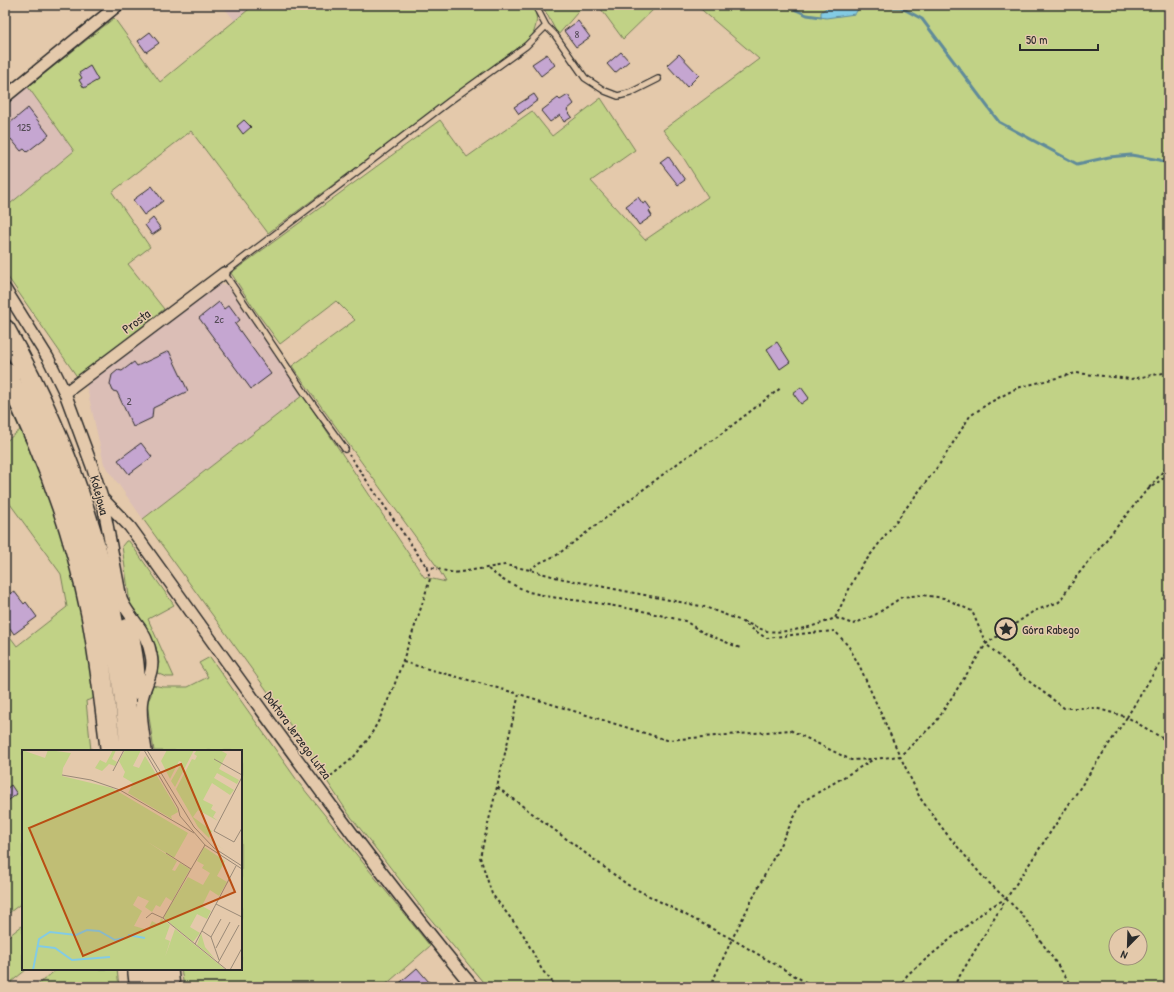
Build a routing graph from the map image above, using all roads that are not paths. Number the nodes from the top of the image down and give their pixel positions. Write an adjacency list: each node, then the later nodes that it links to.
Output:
1 (118, 5): 5 (street)
2 (535, 5): 3 (lane)
3 (546, 26): 4 (lane); 6 (lane)
4 (658, 79)
5 (5, 97)
6 (224, 273): 10 (street, Prosta); 11 (lane)
7 (5, 289): 10 (street, Kolejowa)
8 (5, 330): 14 (highway, Kolejowa)
9 (5, 372): 15 (highway)
10 (65, 393): 12 (street, Kolejowa)
11 (345, 449)
12 (102, 498): 13 (street, Kolejowa); 24 (street, Doktora Jerzego Lutza)
13 (123, 605): 14 (highway)
14 (134, 714): 16 (highway, Kolejowa); 17 (street)
15 (111, 750)
16 (131, 750)
17 (146, 750)
18 (138, 970): 21 (highway)
19 (158, 970): 22 (highway)
20 (172, 970): 23 (street)
21 (140, 987)
22 (160, 987)
23 (174, 987)
24 (473, 987)

